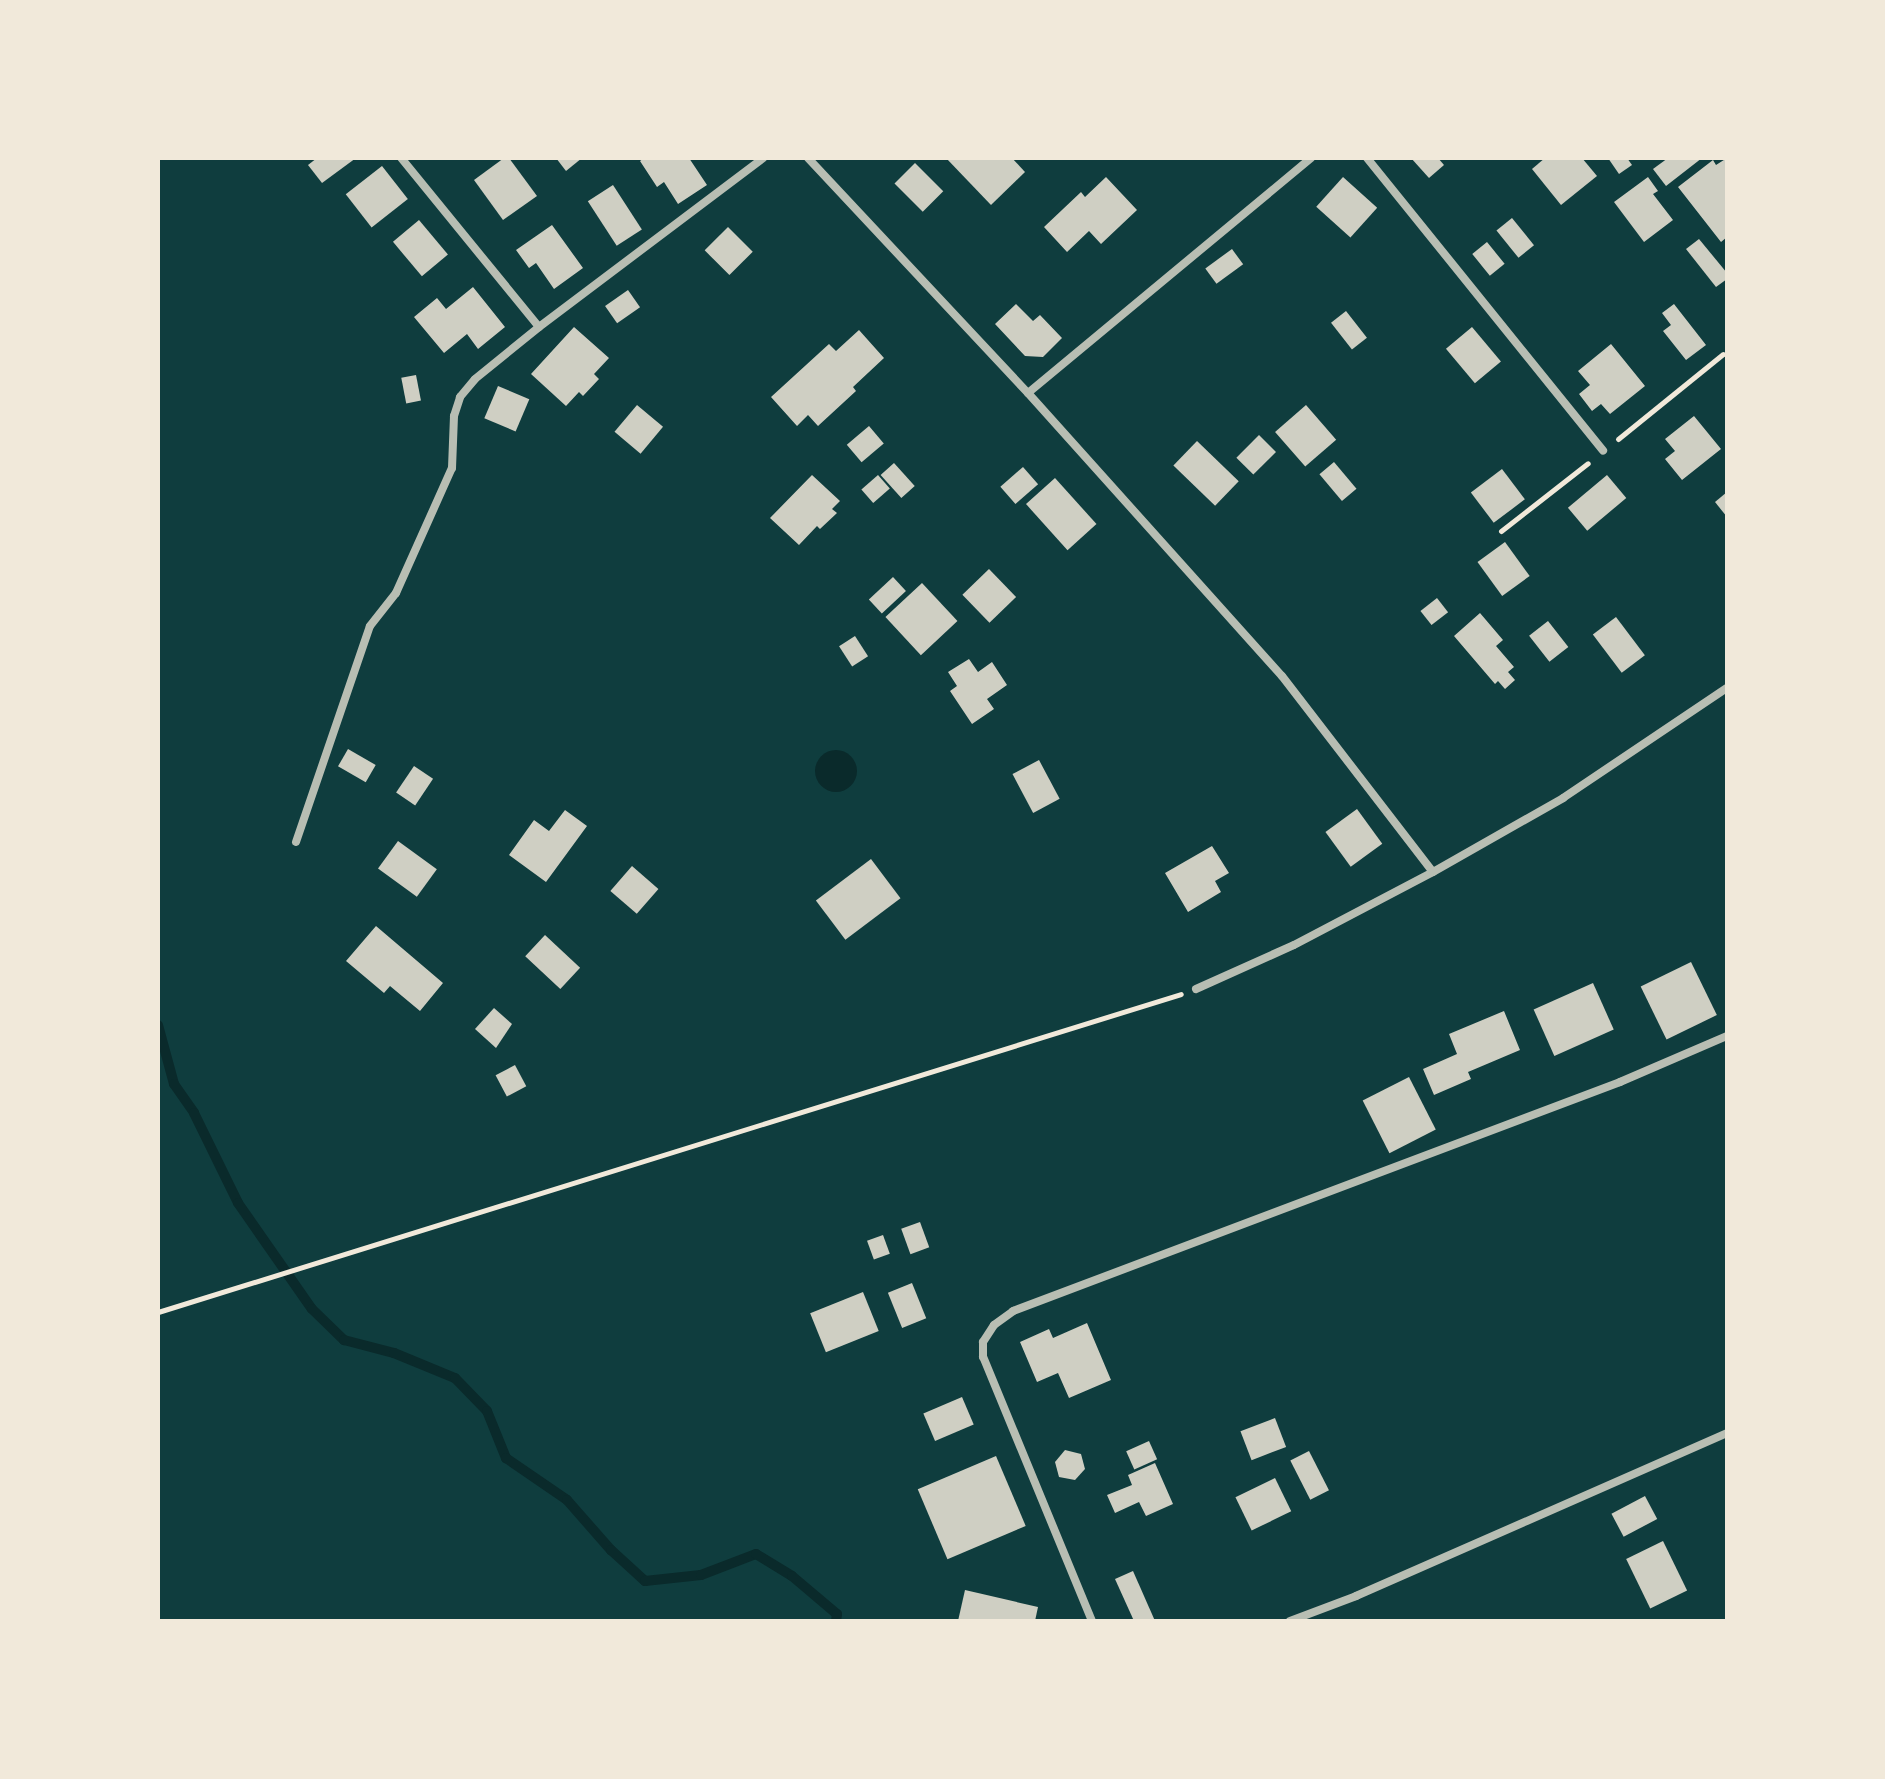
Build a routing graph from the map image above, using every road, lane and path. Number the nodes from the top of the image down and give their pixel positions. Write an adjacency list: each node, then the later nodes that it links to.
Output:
1 (401, 158): 6 (street)
2 (763, 158): 6 (street)
3 (808, 158): 7 (street)
4 (1311, 158): 7 (street)
5 (1367, 158): 8 (street)
6 (539, 327): 10 (street)
7 (1028, 393): 11 (street)
8 (1603, 451)
9 (1727, 688): 11 (street)
10 (296, 842)
11 (1433, 872): 12 (street)
12 (1196, 989): 14 (path)
13 (1727, 1036): 16 (street)
14 (158, 1312)
15 (1727, 1433): 17 (street)
16 (1092, 1621)
17 (1290, 1621)

